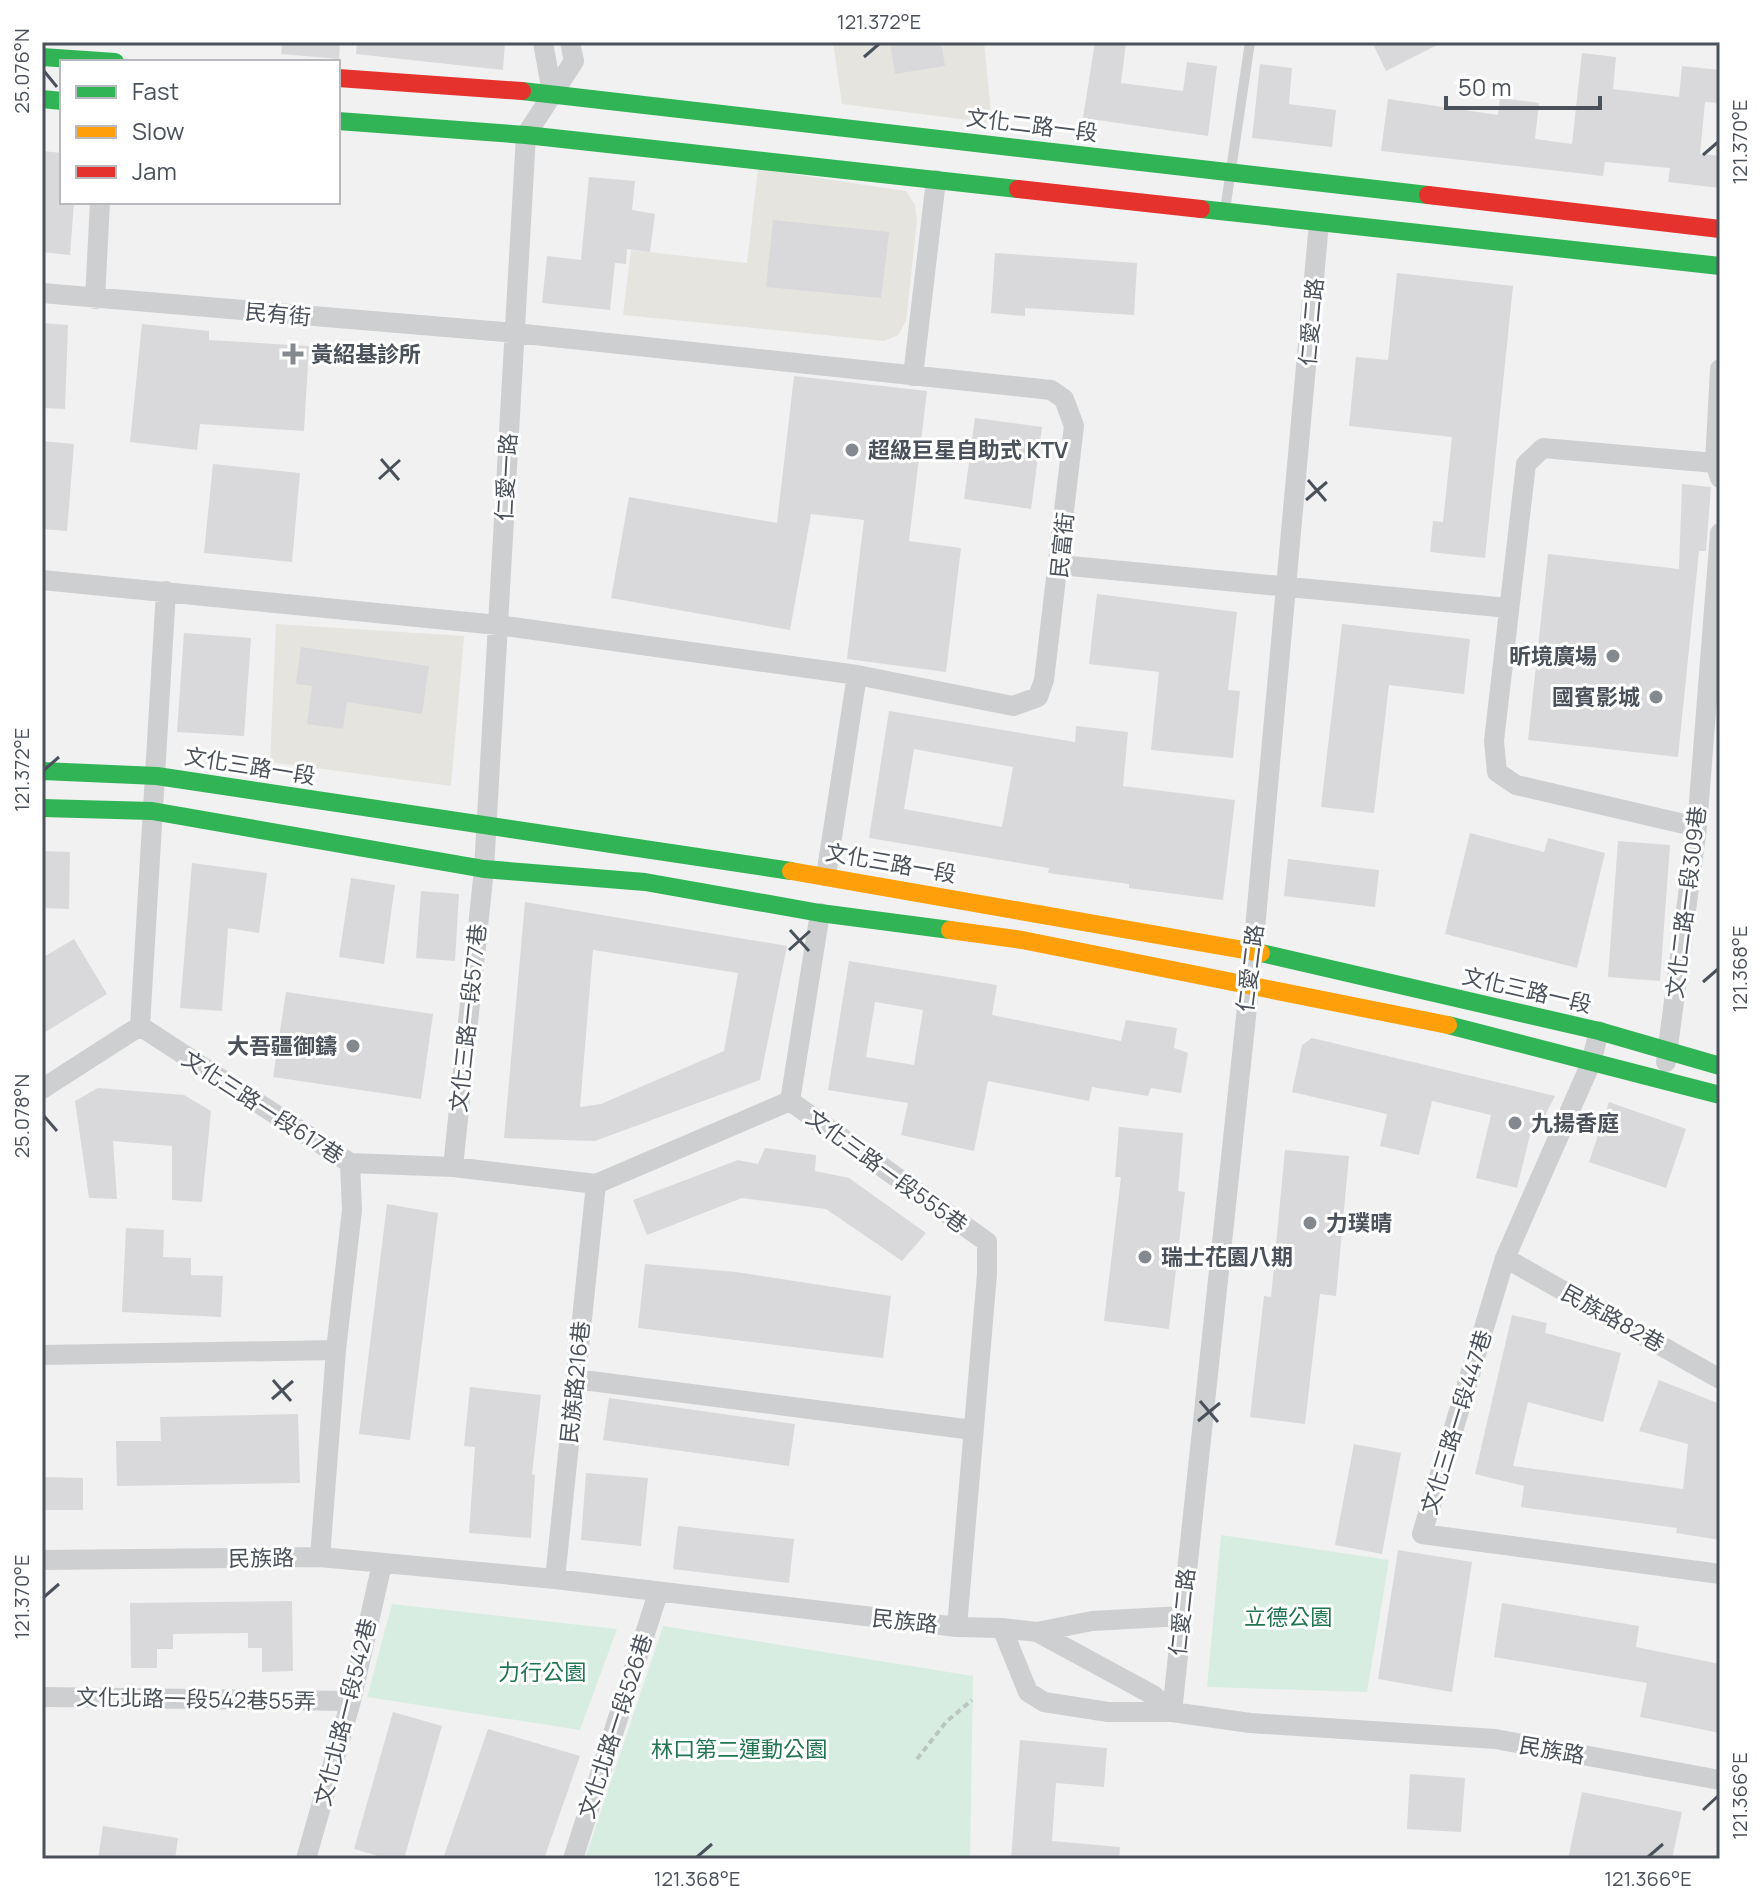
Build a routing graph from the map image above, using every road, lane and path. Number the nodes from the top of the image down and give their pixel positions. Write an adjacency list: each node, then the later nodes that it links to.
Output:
1 (543, 42): 7 (street)
2 (570, 42): 7 (street, 仁愛一路)
3 (1250, 42): 10 (lane)
4 (42, 57): 5 (street)
5 (86, 60)
6 (340, 78): 7 (street, 文化二路一段)
7 (552, 93): 9 (street, 仁愛一路); 10 (street, 文化二路一段)
8 (340, 121): 9 (street)
9 (526, 135): 11 (street); 19 (street, 仁愛一路)
10 (1229, 172): 13 (lane); 15 (street, 文化二路一段)
11 (936, 180): 13 (street); 21 (street)
12 (100, 204): 18 (street)
13 (1224, 212): 14 (street)
14 (1319, 223): 16 (street); 26 (street, 仁愛二路)
15 (1720, 229)
16 (1720, 266)
17 (42, 293): 18 (street, 民有街)
18 (95, 299): 19 (street, 民有街)
19 (515, 333): 21 (street, 民富街); 29 (street, 仁愛一路)
20 (1720, 369): 22 (street)
21 (913, 376): 24 (street, 民富街)
22 (1718, 470): 28 (street)
23 (1720, 533): 36 (street, 文化二路一段309巷)
24 (1060, 565): 26 (street); 30 (street, 民富街)
25 (42, 580): 27 (street)
26 (1289, 585): 28 (street); 40 (street, 仁愛二路)
27 (166, 591): 29 (street); 32 (street)
28 (1508, 608): 36 (street)
29 (498, 625): 30 (street, 民富街); 35 (street, 仁愛一路)
30 (857, 675): 38 (street)
31 (42, 771): 32 (street, 文化三路一段)
32 (157, 776): 34 (street); 35 (street, 文化三路一段)
33 (42, 808): 34 (street)
34 (152, 811): 37 (street); 42 (street)
35 (486, 827): 37 (street, 仁愛一路); 38 (street, 文化三路一段)
36 (1697, 827): 44 (street, 文化二路一段309巷)
37 (484, 869): 39 (street); 52 (street, 文化三路一段577巷)
38 (826, 876): 40 (street, 文化三路一段)
39 (820, 913): 41 (street); 50 (street, 文化三路一段555巷)
40 (1253, 951): 41 (street, 仁愛二路); 43 (street, 文化三路一段)
41 (1247, 985): 45 (street); 66 (street, 仁愛二路)
42 (140, 1026): 48 (street); 51 (street, 文化三路一段617巷)
43 (1599, 1031): 44 (street, 文化三路一段); 45 (street, 文化三路一段447巷)
44 (1668, 1050): 46 (street, 文化三路一段); 47 (street, 文化二路一段309巷)
45 (1591, 1063): 47 (street); 54 (street, 文化三路一段447巷)
46 (1720, 1066)
47 (1662, 1079): 49 (street)
48 (42, 1089)
49 (1720, 1095)
50 (790, 1101): 53 (street, 文化三路一段555巷); 59 (street, 文化三路一段555巷)
51 (350, 1163): 52 (street); 55 (street, 文化三路一段617巷)
52 (453, 1167): 53 (street)
53 (596, 1184): 57 (street, 民族路216巷)
54 (1505, 1258): 58 (street, 民族路82巷); 63 (street, 文化三路一段447巷)
55 (336, 1350): 56 (street); 60 (street, 文化三路一段617巷)
56 (42, 1355)
57 (575, 1379): 59 (street); 64 (street, 民族路216巷)
58 (1720, 1379)
59 (973, 1430): 67 (street, 文化三路一段555巷)
60 (320, 1557): 61 (street, 民族路); 62 (street, 民族路)
61 (42, 1560)
62 (382, 1564): 64 (street, 民族路); 72 (street, 文化北路一段542巷)
63 (1720, 1574)
64 (555, 1579): 65 (street, 民族路)
65 (658, 1593): 67 (street, 民族路); 77 (street, 文化北路一段526巷)
66 (1182, 1616): 69 (street); 73 (street, 仁愛二路)
67 (957, 1627): 68 (street, 民族路)
68 (1002, 1628): 69 (street); 73 (street, 民族路)
69 (1037, 1632): 73 (street)
70 (42, 1697): 72 (street, 文化北路一段542巷55弄)
71 (972, 1700): 74 (path)
72 (351, 1701): 76 (street, 文化北路一段542巷)
73 (1172, 1712): 75 (street, 民族路)
74 (917, 1759)
75 (1720, 1780)
76 (306, 1859)
77 (573, 1859)

